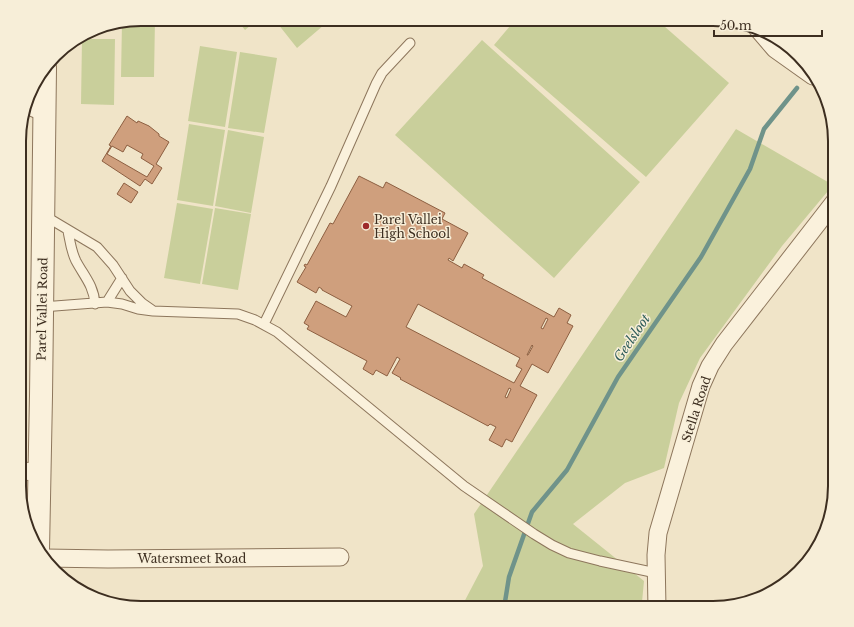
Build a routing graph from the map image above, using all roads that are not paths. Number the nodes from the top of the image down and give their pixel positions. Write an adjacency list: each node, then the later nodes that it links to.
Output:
1 (767, 40): 3 (street)
2 (410, 43): 14 (lane)
3 (799, 65)
4 (42, 82): 5 (street, Parel Vallei Road)
5 (36, 109): 7 (street, Parel Vallei Road)
6 (828, 210): 19 (street, Stella Road)
7 (44, 215): 8 (lane); 12 (street, Parel Vallei Road)
8 (68, 231): 9 (lane); 11 (lane)
9 (122, 278): 10 (lane); 13 (lane)
10 (107, 302): 11 (lane); 13 (lane)
11 (95, 304): 12 (lane)
12 (42, 307): 15 (street, Parel Vallei Road)
13 (154, 311): 14 (lane)
14 (264, 324): 19 (lane)
15 (30, 472): 16 (street, Parel Vallei Road)
16 (36, 533)
17 (340, 557): 18 (street, Watersmeet Road)
18 (52, 558)
19 (656, 573): 20 (street, Stella Road)
20 (657, 601)

